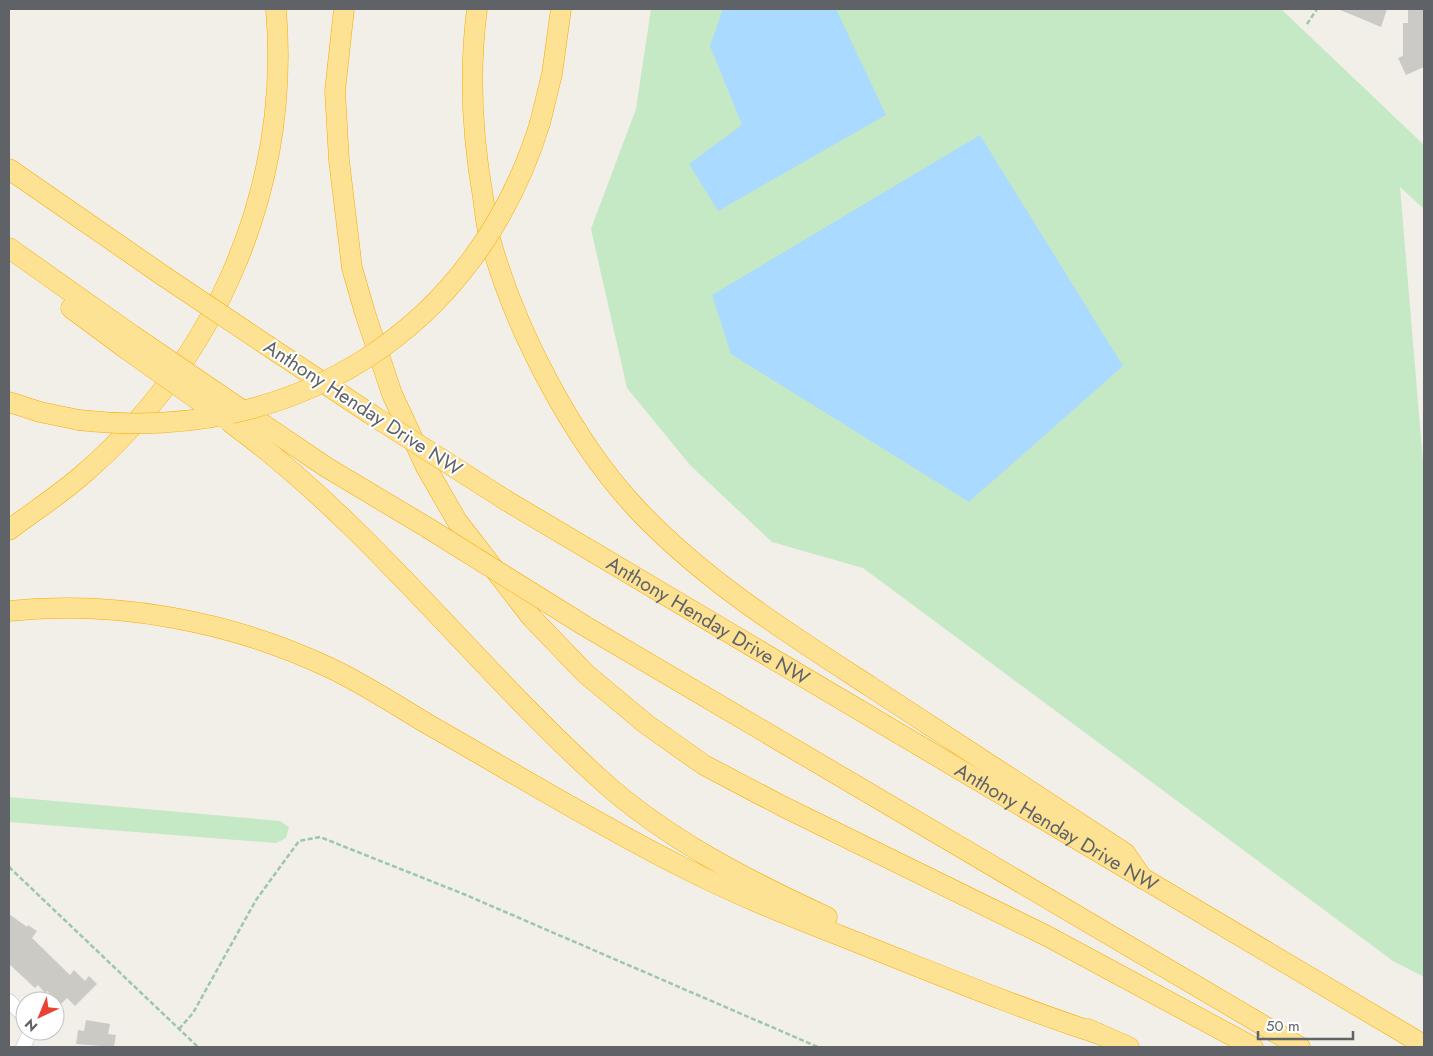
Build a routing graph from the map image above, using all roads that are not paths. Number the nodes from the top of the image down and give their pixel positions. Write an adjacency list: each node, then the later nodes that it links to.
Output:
1 (276, 9): 13 (highway)
2 (344, 9): 19 (highway)
3 (477, 9): 15 (highway)
4 (562, 9): 11 (highway, bridge)
5 (9, 155): 7 (highway)
6 (9, 169): 7 (highway, Anthony Henday Drive NW)
7 (103, 236): 15 (highway, Anthony Henday Drive NW, bridge)
8 (9, 248): 10 (highway)
9 (9, 258): 10 (highway)
10 (129, 341): 12 (highway, bridge)
11 (9, 402)
12 (235, 416): 16 (highway); 20 (highway, bridge)
13 (9, 530)
14 (9, 611): 16 (highway)
15 (1143, 879): 17 (highway, Anthony Henday Drive NW)
16 (1099, 1034): 18 (highway)
17 (1424, 1045)
18 (1129, 1047)
19 (1253, 1047)
20 (1300, 1047)

